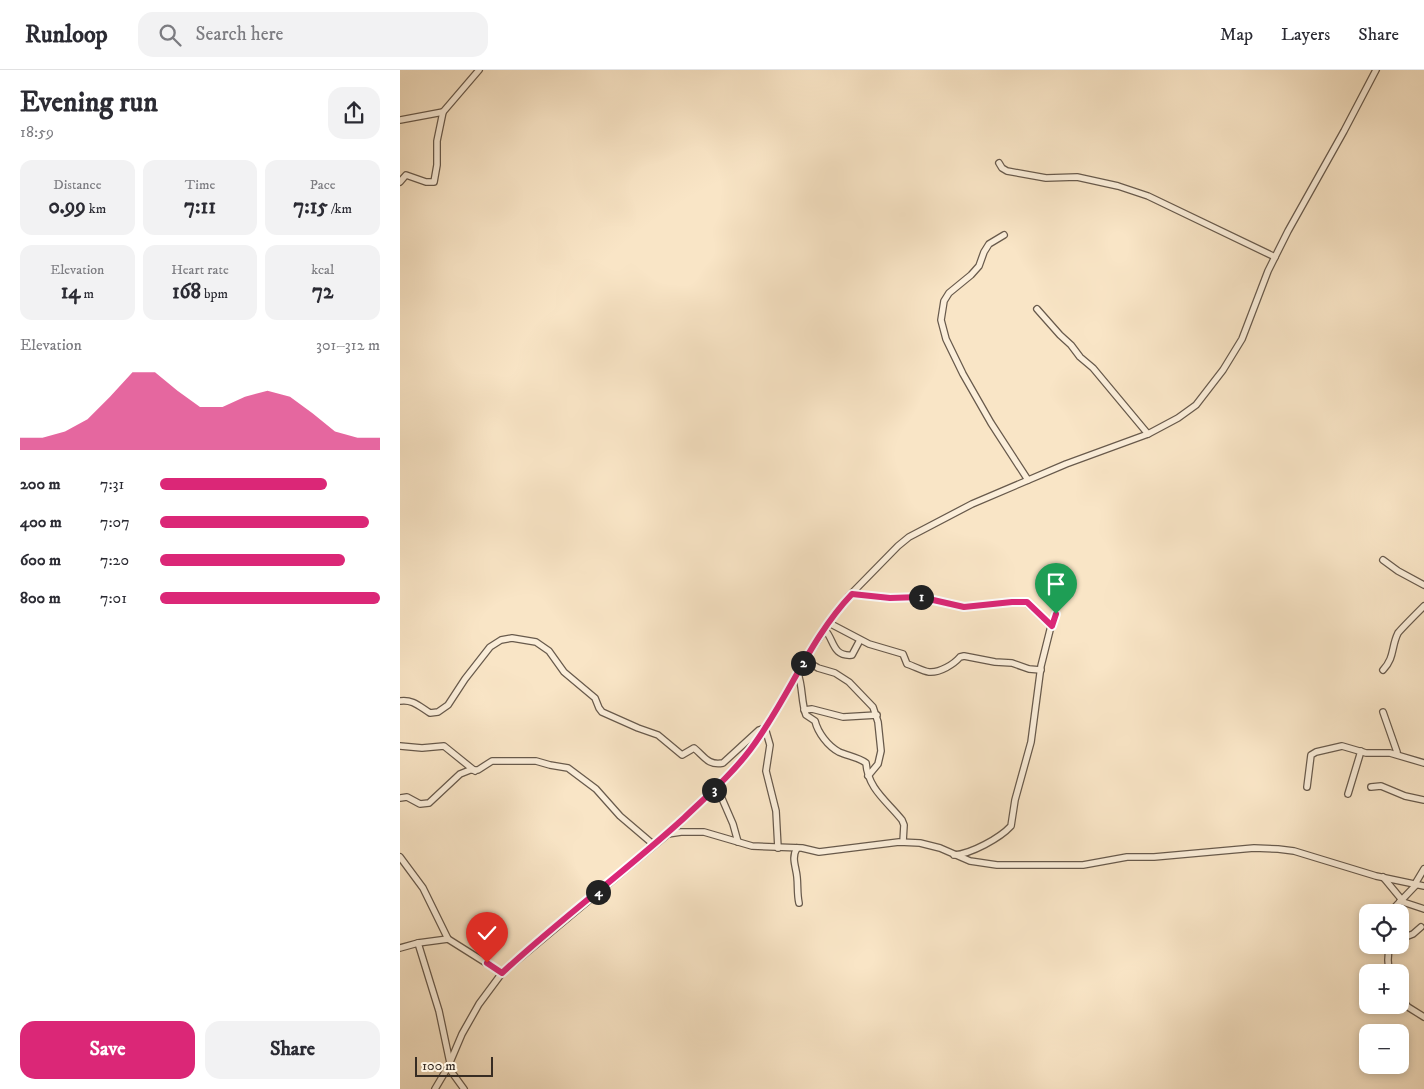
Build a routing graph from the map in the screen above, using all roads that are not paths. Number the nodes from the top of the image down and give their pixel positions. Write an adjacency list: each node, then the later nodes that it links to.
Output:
1 (479, 70): 3 (street)
2 (1376, 70): 8 (street)
3 (443, 112): 4 (street); 6 (street)
4 (400, 120)
5 (999, 163): 8 (street)
6 (400, 182)
7 (1004, 235): 11 (street)
8 (1274, 257): 10 (street)
9 (1037, 309): 10 (street)
10 (1148, 434): 11 (street)
11 (1028, 480): 14 (street)
12 (1383, 560): 13 (street)
13 (1424, 585)
14 (852, 594): 17 (street); 18 (street)
15 (1424, 606): 23 (street)
16 (1056, 614): 18 (street)
17 (829, 623): 19 (street); 20 (street)
18 (1052, 626): 22 (street)
19 (825, 630): 20 (street); 21 (street)
20 (860, 640): 22 (street)
21 (805, 660): 24 (street); 28 (street)
22 (1041, 670): 50 (street)
23 (1383, 670)
24 (798, 674): 26 (street); 29 (street)
25 (400, 702): 29 (street)
26 (804, 710): 28 (street); 37 (street)
27 (1383, 712): 32 (street)
28 (876, 715): 37 (street)
29 (765, 728): 38 (street); 48 (street)
30 (400, 746): 36 (street)
31 (1361, 751): 33 (street); 39 (street); 41 (street)
32 (1397, 752): 33 (street); 34 (street)
33 (1384, 753): 34 (street)
34 (1403, 758): 35 (street)
35 (1424, 763)
36 (475, 771): 42 (street); 47 (street)
37 (868, 776): 46 (street)
38 (717, 787): 44 (street); 45 (street)
39 (1307, 787)
40 (1370, 787): 43 (street)
41 (1348, 794)
42 (400, 798)
43 (1424, 800)
44 (668, 834): 45 (street); 47 (street)
45 (738, 842): 48 (street)
46 (903, 842): 49 (street); 50 (street)
47 (654, 845): 65 (street)
48 (778, 848): 49 (street)
49 (797, 848): 57 (street)
50 (954, 855): 53 (street)
51 (400, 857): 62 (street)
52 (1424, 869): 54 (street)
53 (1383, 877): 54 (street); 56 (street)
54 (1416, 884): 55 (street); 56 (street)
55 (1424, 886)
56 (1401, 901): 58 (street); 59 (street)
57 (799, 903)
58 (1398, 904)
59 (1424, 909)
60 (1421, 927): 61 (street)
61 (1409, 935)
62 (448, 939): 63 (street); 65 (street)
63 (418, 943): 64 (street); 68 (street)
64 (400, 948)
65 (502, 973): 68 (street)
66 (1409, 1008): 67 (street)
67 (1424, 1016)
68 (449, 1065): 69 (street); 70 (street)
69 (435, 1089)
70 (464, 1089)

